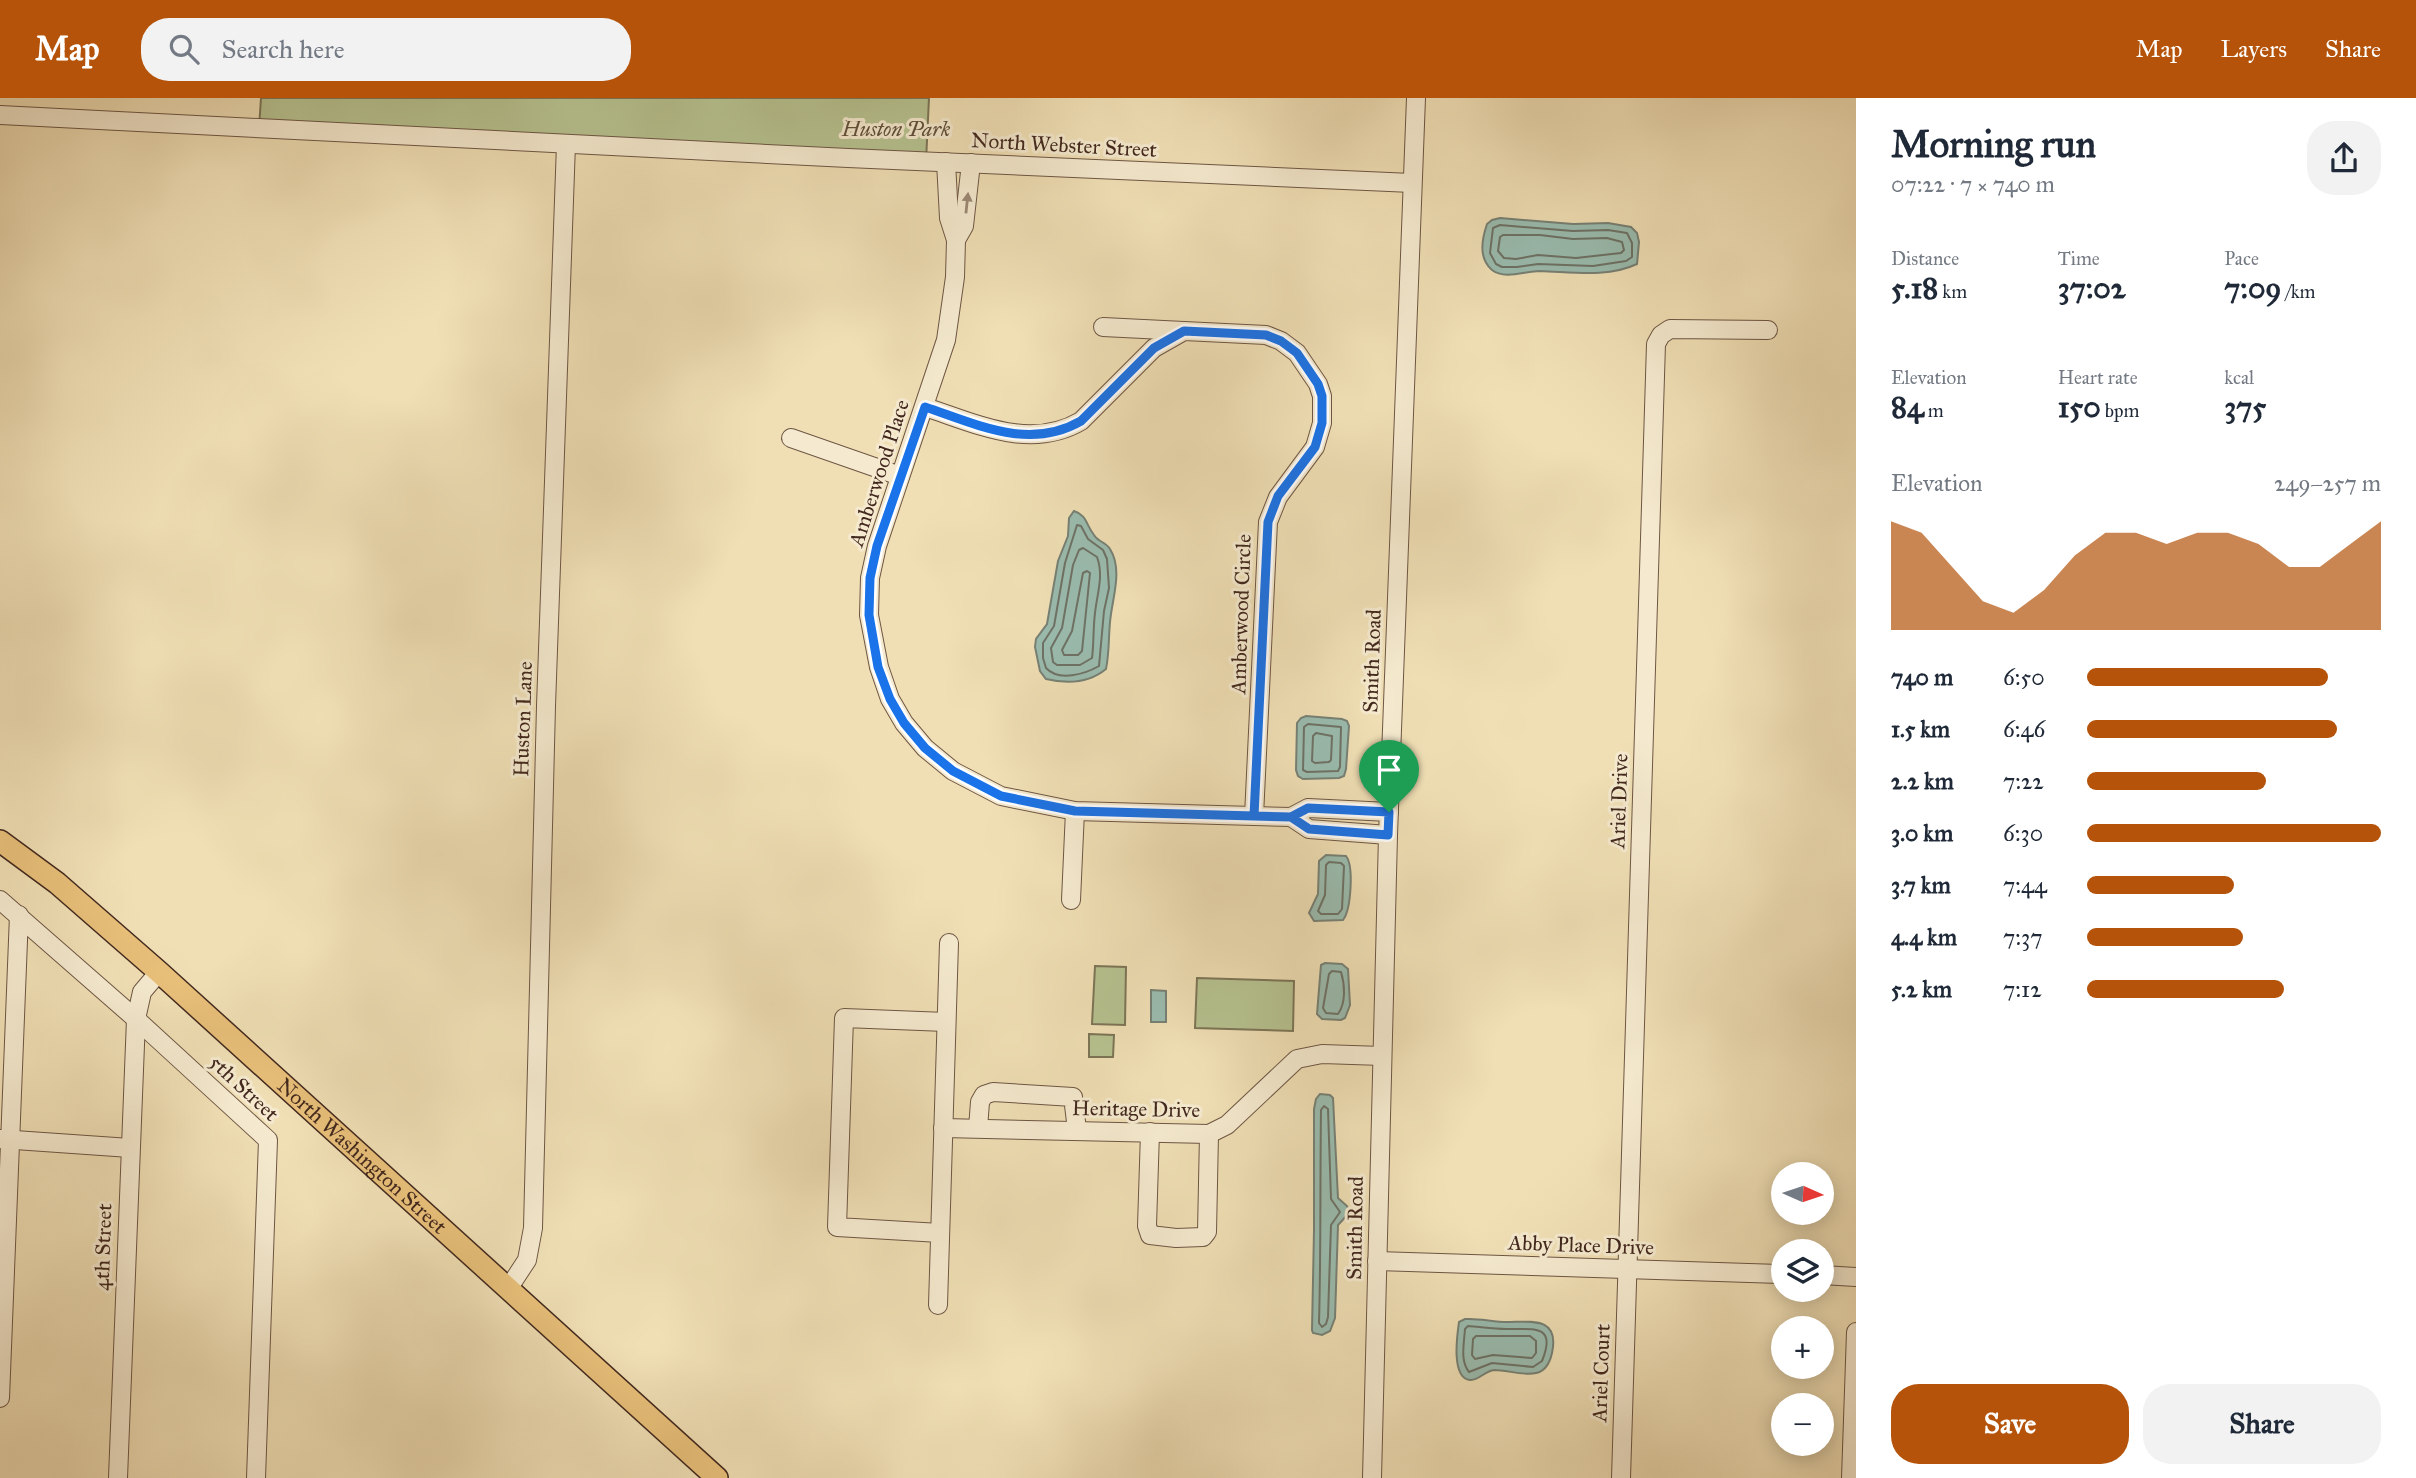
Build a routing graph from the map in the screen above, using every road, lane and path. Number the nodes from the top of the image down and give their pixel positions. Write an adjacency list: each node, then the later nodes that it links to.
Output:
1 (1416, 98): 6 (street, Smith Road)
2 (0, 115): 3 (street, North Webster Street)
3 (566, 144): 4 (street, North Webster Street); 41 (street, Huston Lane)
4 (946, 162): 5 (street, North Webster Street); 7 (street, Amberwood Place)
5 (971, 163): 6 (street, North Webster Street); 7 (street, Amberwood Place, one-way to 5)
6 (1412, 183): 15 (street, Smith Road)
7 (956, 240): 11 (street, Amberwood Place)
8 (1102, 327): 9 (street, Amberwood Circle)
9 (1184, 331): 11 (street); 16 (street, Amberwood Circle)
10 (1768, 331): 37 (street, Ariel Drive)
11 (925, 407): 13 (street, Amberwood Place)
12 (791, 438): 13 (street)
13 (900, 476): 14 (street, Amberwood Place)
14 (1075, 811): 16 (street, Amberwood Place); 21 (street)
15 (1389, 812): 17 (street, Amberwood Place); 18 (street, Smith Road)
16 (1254, 816): 17 (street, Amberwood Place)
17 (1291, 817): 18 (street, Amberwood Place)
18 (1388, 835): 27 (street, Smith Road)
19 (0, 841): 24 (main road, North Washington Street)
20 (0, 900): 22 (street, 5th Street)
21 (1071, 900)
22 (19, 915): 25 (street, 5th Street); 33 (street)
23 (948, 943): 26 (street)
24 (159, 972): 25 (street, 4th Street); 41 (main road, North Washington Street)
25 (136, 1019): 34 (street, 4th Street); 46 (street, 5th Street)
26 (946, 1022): 28 (street); 35 (street)
27 (1382, 1056): 32 (street, Heritage Drive); 36 (street, Smith Road)
28 (943, 1128): 29 (street, Heritage Drive); 35 (street)
29 (978, 1128): 30 (street, Heritage Drive); 30 (street)
30 (1077, 1130): 31 (street, Heritage Drive)
31 (1150, 1132): 32 (street, Heritage Drive); 32 (street)
32 (1209, 1134)
33 (5, 1140): 34 (street); 44 (street)
34 (130, 1148): 45 (street, 4th Street)
35 (940, 1233): 42 (street)
36 (1377, 1261): 37 (street, Abby Place Drive); 48 (street, Smith Road)
37 (1628, 1269): 38 (street, Abby Place Drive); 49 (street, Ariel Court)
38 (1771, 1274)
39 (1834, 1275): 40 (street)
40 (1856, 1276)
41 (508, 1289): 47 (main road, North Washington Street)
42 (938, 1305)
43 (1856, 1332): 50 (street)
44 (0, 1398)
45 (118, 1478)
46 (256, 1478)
47 (717, 1478)
48 (1372, 1478)
49 (1620, 1478)
50 (1851, 1478)

